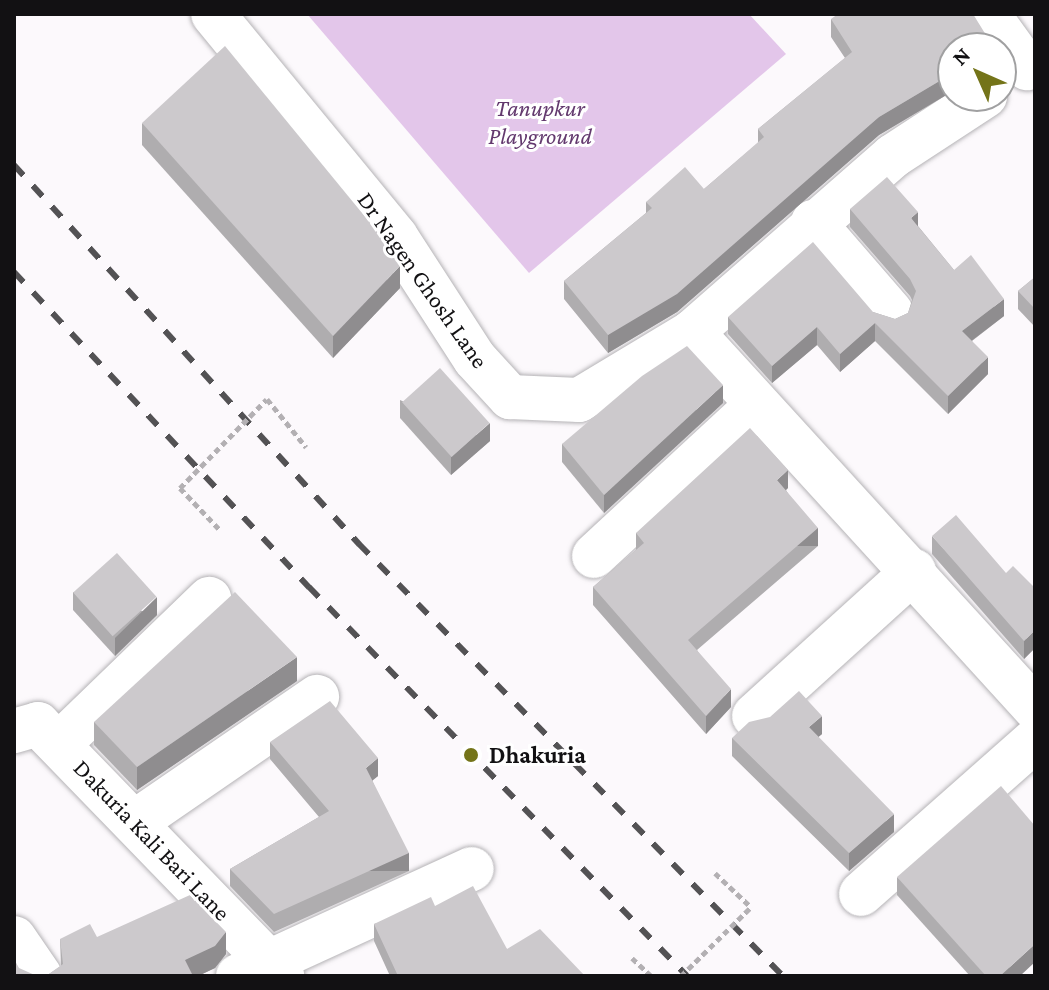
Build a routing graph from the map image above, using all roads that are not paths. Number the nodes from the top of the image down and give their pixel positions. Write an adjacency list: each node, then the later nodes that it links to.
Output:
1 (213, 14): 7 (street, Dr Nagen Ghosh Lane)
2 (988, 14): 3 (street)
3 (1021, 73)
4 (960, 112): 5 (street, Dr Nagen Ghosh Lane)
5 (813, 222): 6 (street); 7 (street, Dr Nagen Ghosh Lane)
6 (891, 312)
7 (692, 332): 8 (street)
8 (755, 407): 9 (street); 10 (street)
9 (594, 556)
10 (914, 571): 13 (street); 14 (street)
11 (209, 599): 15 (street)
12 (317, 697): 17 (street)
13 (1035, 708)
14 (754, 716)
15 (27, 732): 17 (street, Dakuria Kali Bari Lane)
16 (1035, 740): 19 (street)
17 (135, 822): 21 (street, Dakuria Kali Bari Lane)
18 (472, 869): 21 (street)
19 (861, 894)
20 (14, 938): 22 (street)
21 (263, 971)
22 (40, 976)

